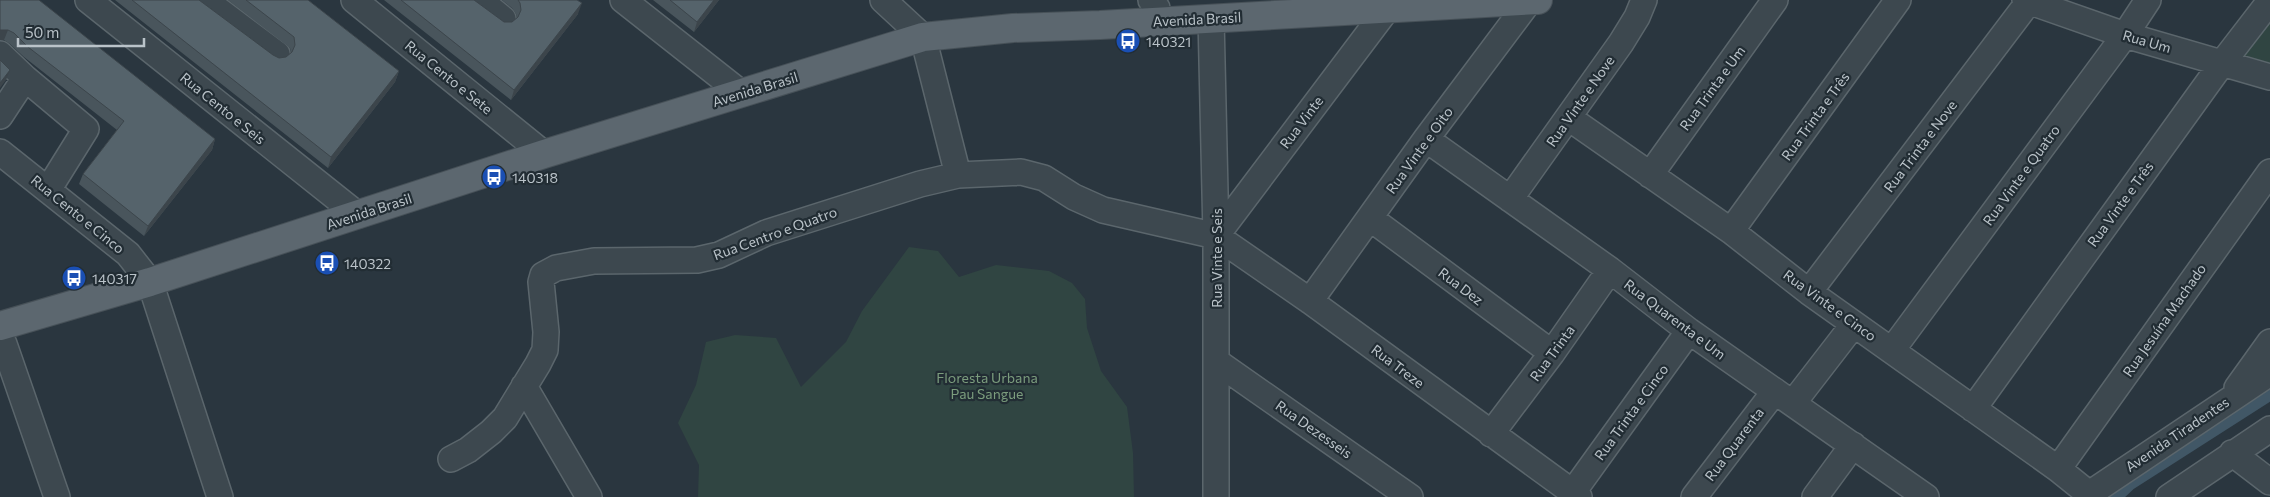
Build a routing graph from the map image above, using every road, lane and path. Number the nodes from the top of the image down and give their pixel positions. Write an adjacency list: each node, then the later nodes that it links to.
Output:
1 (88, 0): 37 (street, Rua Cento e Seis)
2 (205, 0): 22 (street)
3 (354, 0): 31 (street, Rua Cento e Sete)
4 (480, 0): 18 (street)
5 (624, 0): 26 (street)
6 (883, 0): 20 (street)
7 (1530, 0): 8 (main road, Avenida Brasil); 15 (main road, Avenida Brasil); 29 (street, Rua Vinte e Oito)
8 (1538, 0)
9 (1644, 0): 28 (street, Rua Vinte e Nove)
10 (1775, 0): 34 (street, Rua Trinta e Um)
11 (1898, 0): 39 (street, Rua Trinta e Três)
12 (2148, 0): 19 (street, Rua Vinte e Quatro)
13 (2028, 1): 19 (street, Rua Um); 43 (street, Rua Trinta e Nove)
14 (2270, 1): 23 (street, Rua Vinte e Três)
15 (1387, 9): 17 (main road, Avenida Brasil); 40 (street, Rua Vinte)
16 (1161, 11): 17 (main road, Avenida Brasil); 20 (main road, Avenida Brasil)
17 (1211, 18): 40 (street, Rua Vinte e Seis)
18 (503, 19)
19 (2124, 35): 23 (street, Rua Um); 50 (street, Rua Vinte e Quatro)
20 (923, 37): 26 (main road, Avenida Brasil); 33 (street)
21 (0, 54): 25 (street)
22 (277, 54)
23 (2223, 62): 24 (street, Rua Um); 57 (street, Rua Vinte e Três)
24 (2270, 77)
25 (24, 78): 27 (street); 35 (street)
26 (741, 93): 31 (main road, Avenida Brasil)
27 (0, 116)
28 (1569, 118): 34 (street, Rua Vinte e Cinco); 36 (street, Rua Vinte e Nove)
29 (1426, 139): 36 (street, Rua Quarenta e Um); 38 (street, Rua Vinte e Oito)
30 (0, 152): 35 (street, Rua Cento e Cinco)
31 (544, 154): 37 (main road, Avenida Brasil)
32 (2270, 172): 63 (street, Rua Jesuína Machado)
33 (958, 175): 40 (street, Rua Centro e Quatro); 54 (street, Rua Centro e Quatro)
34 (1650, 175): 39 (street, Rua Vinte e Cinco)
35 (48, 190): 42 (street, Rua Cento e Cinco)
36 (1510, 199): 41 (street, Rua Quarenta e Um)
37 (358, 215): 42 (main road, Avenida Brasil)
38 (1370, 218): 44 (street, Rua Vinte e Oito); 51 (street, Rua Dez)
39 (1731, 231): 43 (street, Rua Vinte e Cinco)
40 (1216, 236): 44 (street, Rua Treze); 52 (street, Rua Vinte e Seis)
41 (1610, 270): 47 (street, Rua Quarenta e Um); 51 (street, Rua Trinta)
42 (150, 282): 46 (main road, Avenida Brasil); 69 (street)
43 (1809, 292): 45 (street, Rua Vinte e Cinco)
44 (1310, 301): 59 (street, Rua Treze)
45 (1854, 324): 50 (street, Rua Vinte e Cinco); 55 (street, Rua Quarenta)
46 (0, 326)
47 (1689, 331): 55 (street, Rua Quarenta e Um); 66 (street, Rua Trinta e Cinco)
48 (0, 336): 68 (street)
49 (2270, 342): 56 (street)
50 (1892, 350): 57 (street, Rua Vinte e Cinco)
51 (1552, 354): 59 (street, Rua Trinta)
52 (1217, 362): 65 (street, Rua Vinte e Seis); 72 (street, Rua Dezesseis)
53 (2270, 373): 56 (street, Avenida Tiradentes)
54 (524, 386): 62 (street, Rua Centro e Quatro); 70 (street)
55 (1784, 397): 60 (street, Rua Quarenta e Um); 73 (street, Rua Quarenta)
56 (2230, 398): 67 (street, Avenida Tiradentes)
57 (1973, 408): 63 (street, Rua Vinte e Cinco)
58 (2270, 429): 61 (street)
59 (1491, 434): 66 (street, Rua Treze)
60 (1853, 445): 74 (street); 75 (street, Rua Quarenta e Um)
61 (2232, 453): 64 (street); 76 (street)
62 (451, 459)
63 (2058, 469): 67 (street, Rua Vinte e Cinco)
64 (2270, 482)
65 (1216, 490): 71 (street)
66 (1576, 495)
67 (2087, 495)
68 (57, 497)
69 (220, 497)
70 (589, 497)
71 (1236, 497)
72 (1410, 497)
73 (1694, 497)
74 (1815, 497)
75 (1926, 497)
76 (2169, 497)

